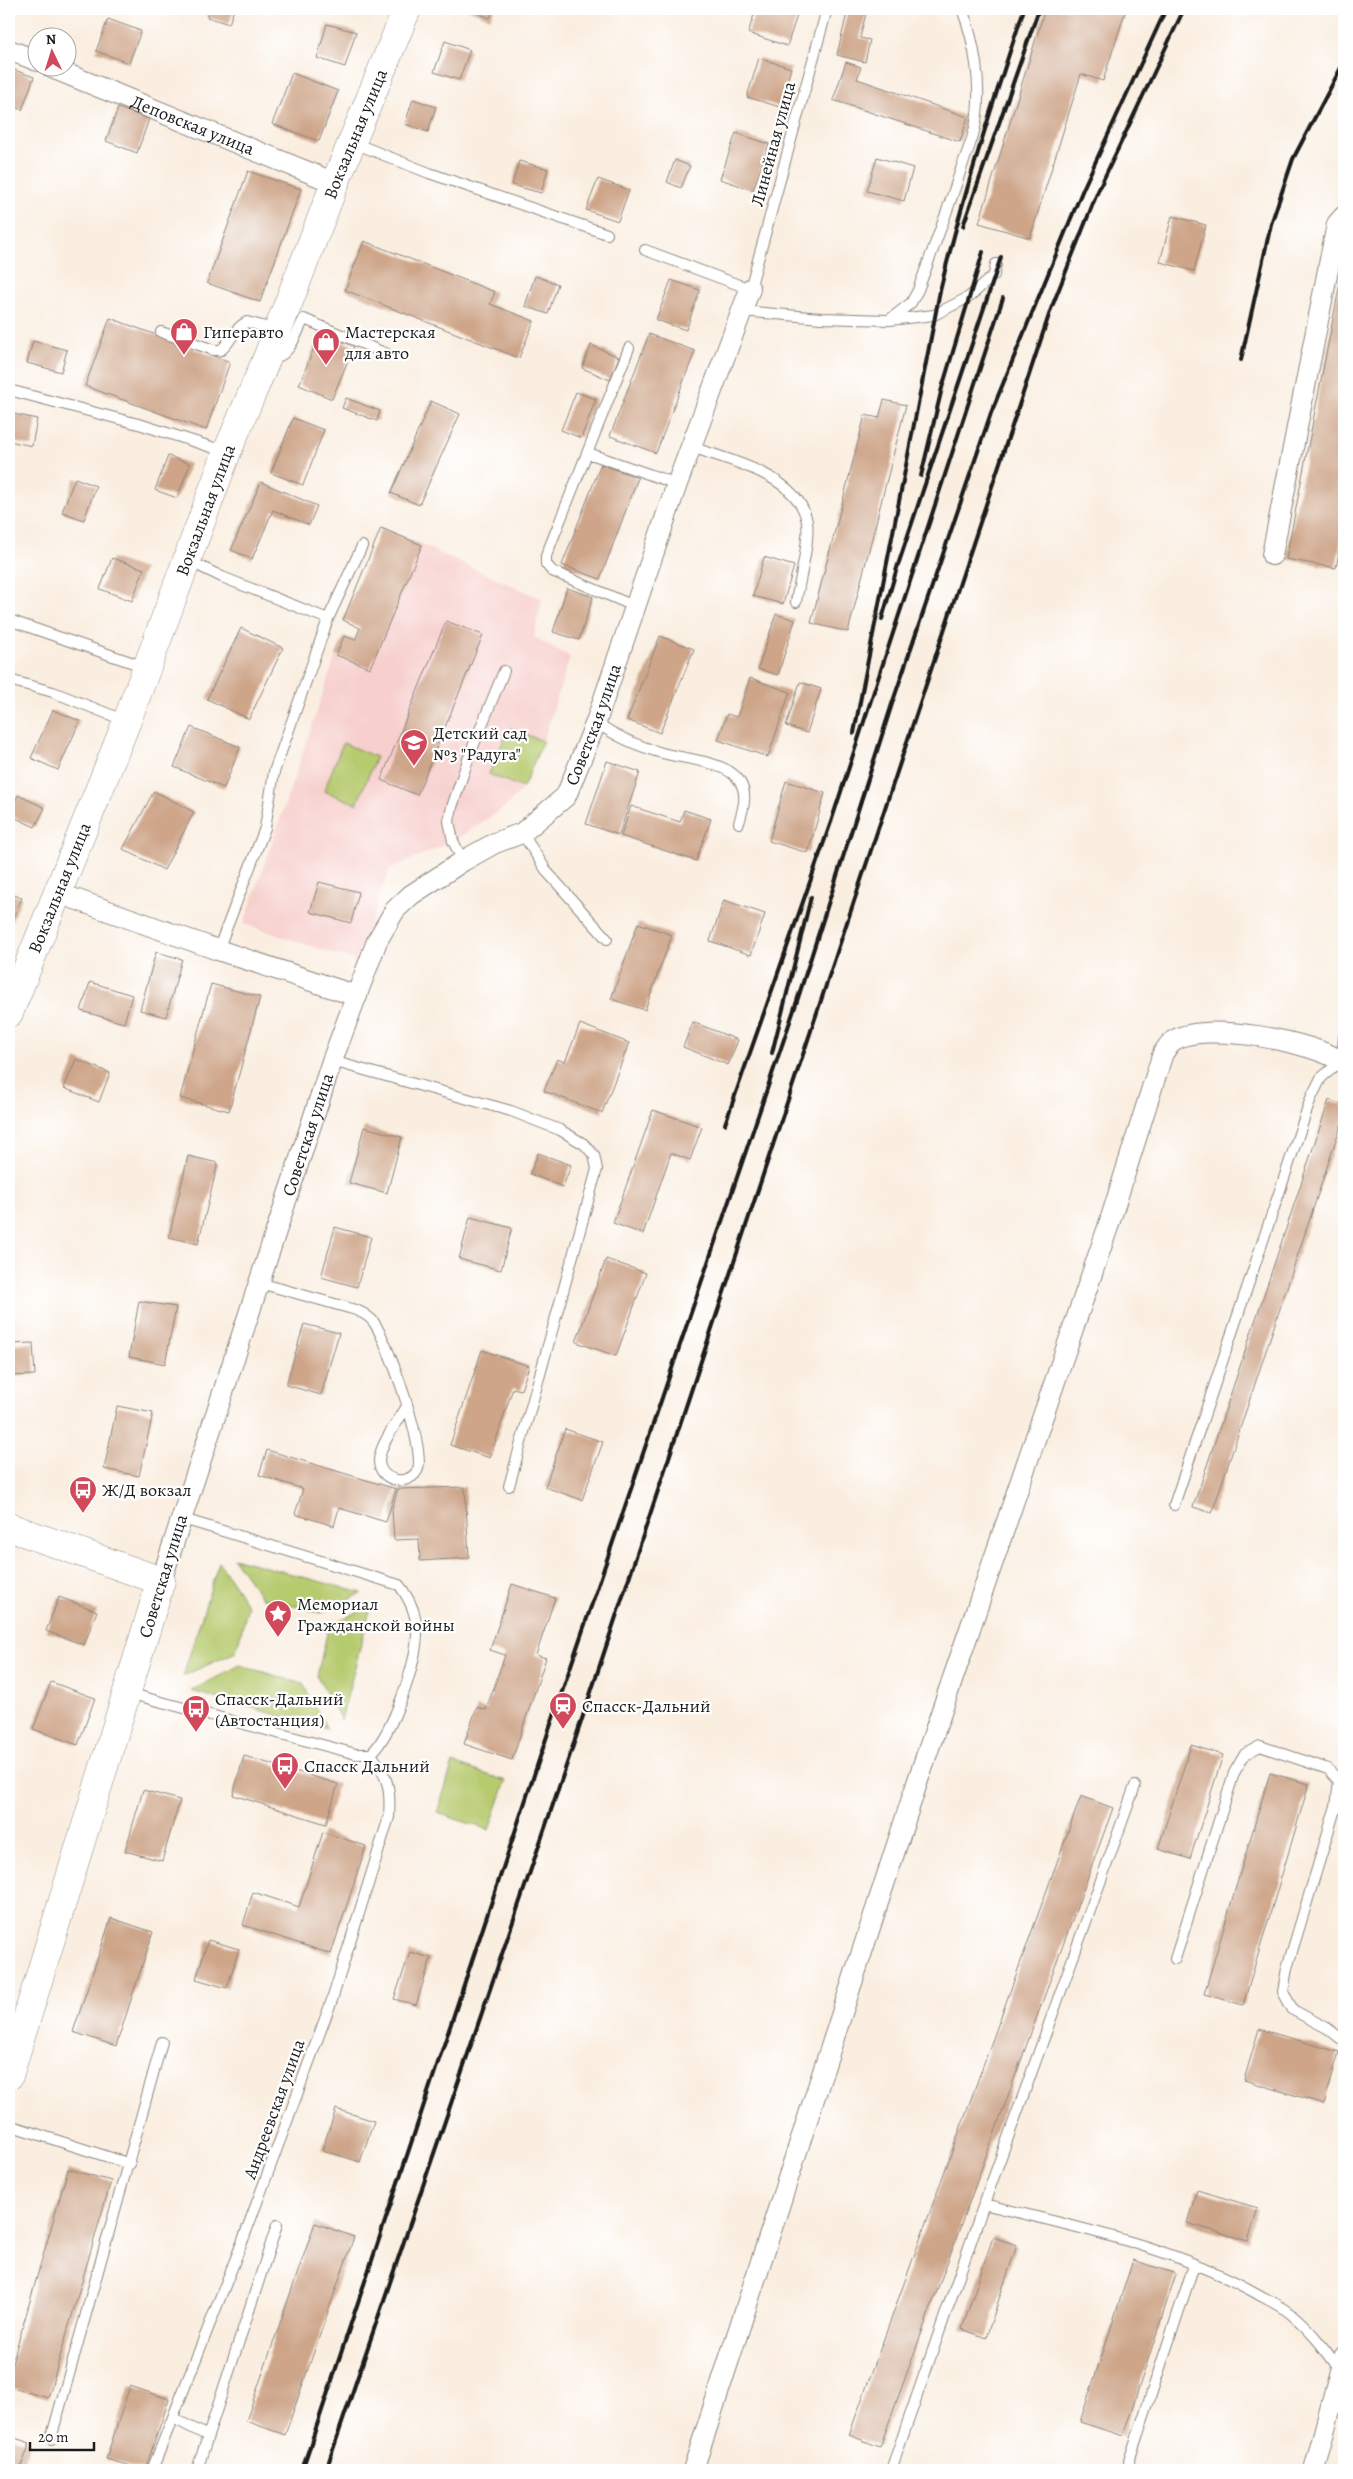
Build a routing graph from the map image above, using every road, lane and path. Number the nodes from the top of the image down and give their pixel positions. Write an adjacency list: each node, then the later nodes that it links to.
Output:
1 (407, 9): 7 (main road, Вокзальная улица)
2 (827, 9): 13 (lane, Линейная улица)
3 (962, 9): 15 (lane)
4 (9, 50): 5 (street)
5 (28, 57)
6 (77, 78): 8 (street, Деповская улица)
7 (352, 142): 8 (main road, Вокзальная улица); 10 (lane)
8 (335, 183): 16 (main road, Вокзальная улица)
9 (1344, 216): 26 (street)
10 (607, 234)
11 (646, 250): 13 (lane)
12 (996, 264): 15 (lane)
13 (750, 289): 14 (street, Советская улица)
14 (742, 311): 15 (lane); 21 (street, Советская улица)
15 (889, 320)
16 (289, 321): 17 (lane); 19 (lane); 22 (main road, Вокзальная улица)
17 (161, 332)
18 (628, 348): 23 (lane)
19 (387, 354)
20 (9, 390): 22 (lane)
21 (691, 447): 24 (street, Советская улица); 28 (lane)
22 (228, 452): 27 (main road, Вокзальная улица)
23 (588, 453): 24 (lane); 29 (lane)
24 (677, 484): 29 (street, Советская улица)
25 (362, 546): 30 (lane)
26 (1272, 555)
27 (186, 559): 30 (lane); 32 (main road, Вокзальная улица)
28 (796, 602)
29 (636, 607): 36 (street, Советская улица)
30 (328, 619): 42 (lane)
31 (9, 620): 32 (lane)
32 (146, 667): 35 (main road, Вокзальная улица)
33 (504, 670): 39 (lane)
34 (9, 680): 35 (lane)
35 (127, 721): 40 (main road, Вокзальная улица)
36 (596, 722): 37 (lane); 38 (street, Советская улица)
37 (739, 823)
38 (522, 833): 39 (street, Советская улица); 41 (lane)
39 (462, 861): 43 (street, Советская улица)
40 (58, 893): 42 (street); 44 (main road, Вокзальная улица)
41 (607, 939)
42 (218, 950): 43 (street)
43 (357, 996): 46 (street, Советская улица)
44 (9, 1013)
45 (1344, 1037): 47 (lane)
46 (332, 1061): 48 (street, Советская улица); 50 (lane)
47 (1343, 1061): 51 (lane); 75 (street)
48 (260, 1283): 49 (lane); 52 (street, Советская улица)
49 (407, 1406): 49 (lane)
50 (508, 1486)
51 (1174, 1505)
52 (180, 1518): 54 (street, Советская улица); 56 (lane)
53 (9, 1527): 54 (main road)
54 (161, 1581): 55 (main road, Советская улица)
55 (128, 1693): 56 (lane); 62 (main road, Советская улица)
56 (371, 1754): 69 (lane, Андреевская улица)
57 (1135, 1786): 65 (lane)
58 (1340, 1808): 59 (lane); 60 (lane)
59 (1175, 1959)
60 (1344, 2041)
61 (162, 2042): 64 (lane)
62 (9, 2076)
63 (9, 2125): 64 (lane)
64 (130, 2164): 71 (lane)
65 (984, 2204): 67 (lane); 76 (lane)
66 (277, 2225): 70 (lane)
67 (1194, 2265): 68 (lane); 72 (lane)
68 (1342, 2364): 77 (street)
69 (173, 2418): 70 (lane); 73 (lane, Андреевская улица)
70 (208, 2436): 74 (lane)
71 (51, 2439)
72 (1129, 2462)
73 (152, 2470)
74 (197, 2470)
75 (693, 2470)
76 (891, 2470)
77 (1314, 2470)

